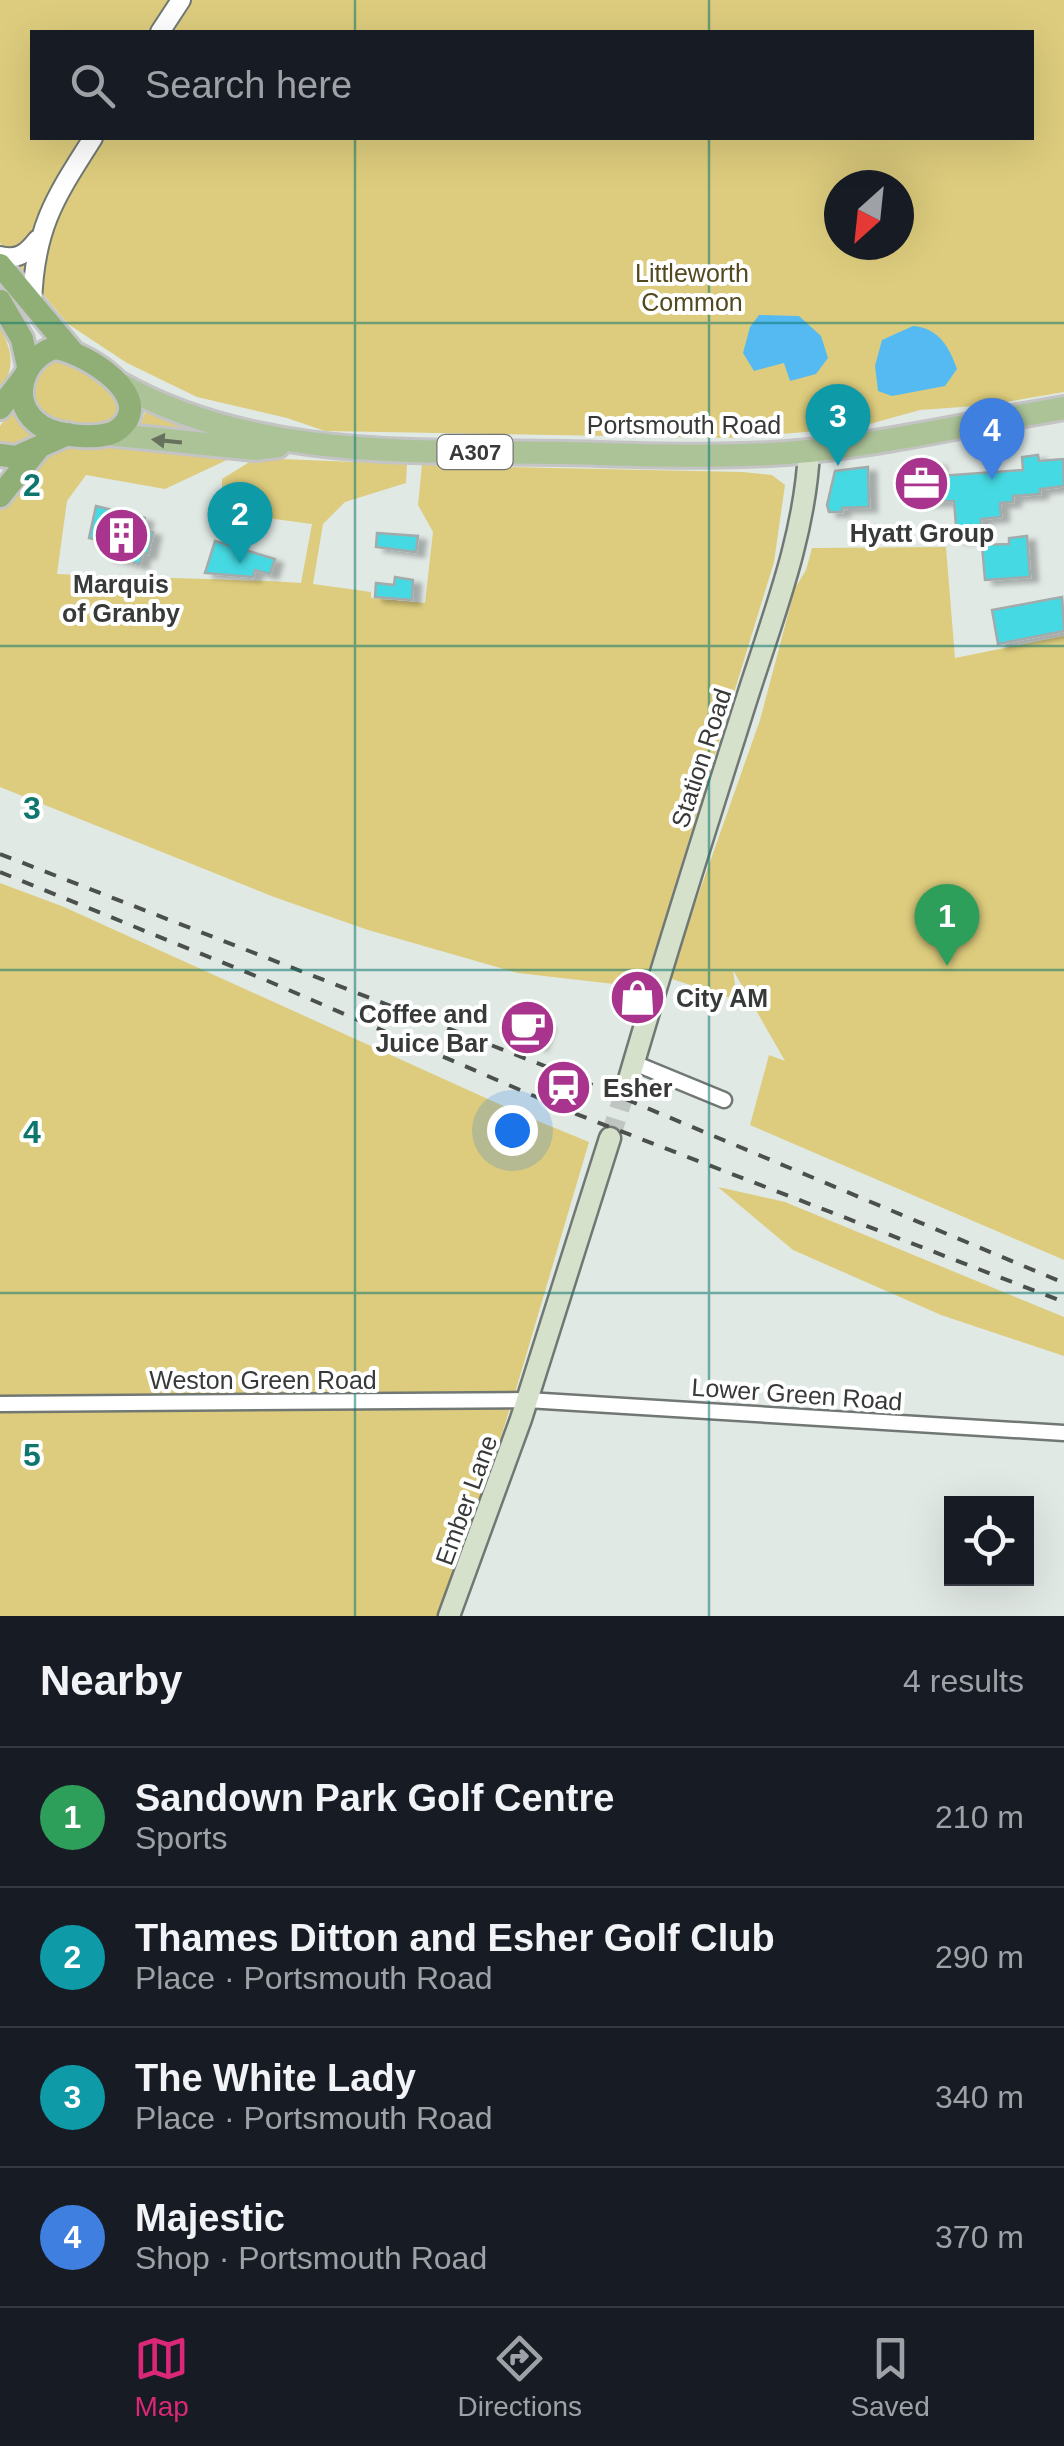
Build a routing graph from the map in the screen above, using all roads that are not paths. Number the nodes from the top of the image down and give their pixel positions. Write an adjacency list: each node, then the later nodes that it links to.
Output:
1 (181, 0): 2 (street)
2 (161, 30)
3 (92, 140): 4 (street)
4 (40, 235): 5 (street); 8 (street)
5 (0, 256)
6 (0, 264): 8 (highway)
7 (0, 301): 10 (highway)
8 (36, 310): 9 (highway); 14 (main road)
9 (71, 350): 10 (highway); 11 (highway)
10 (26, 372): 12 (highway); 15 (highway)
11 (120, 384): 14 (main road, Portsmouth Road / A307); 16 (highway)
12 (0, 408)
13 (1064, 408): 19 (main road, Portsmouth Road / A307)
14 (239, 429): 17 (main road, Portsmouth Road / A307)
15 (68, 434): 16 (highway); 18 (highway)
16 (108, 434): 17 (main road, Portsmouth Road / A307, one-way to 16)
17 (301, 444): 19 (main road, Portsmouth Road / A307)
18 (39, 447): 20 (highway); 21 (highway)
19 (809, 451): 22 (main road, Station Road)
20 (0, 455)
21 (0, 496)
22 (632, 1071): 23 (street)
23 (724, 1100)
24 (610, 1138): 25 (main road)
25 (527, 1400): 26 (street, Weston Green Road); 27 (street, Lower Green Road); 28 (main road, Ember Lane)
26 (0, 1404)
27 (1064, 1433)
28 (449, 1616)

